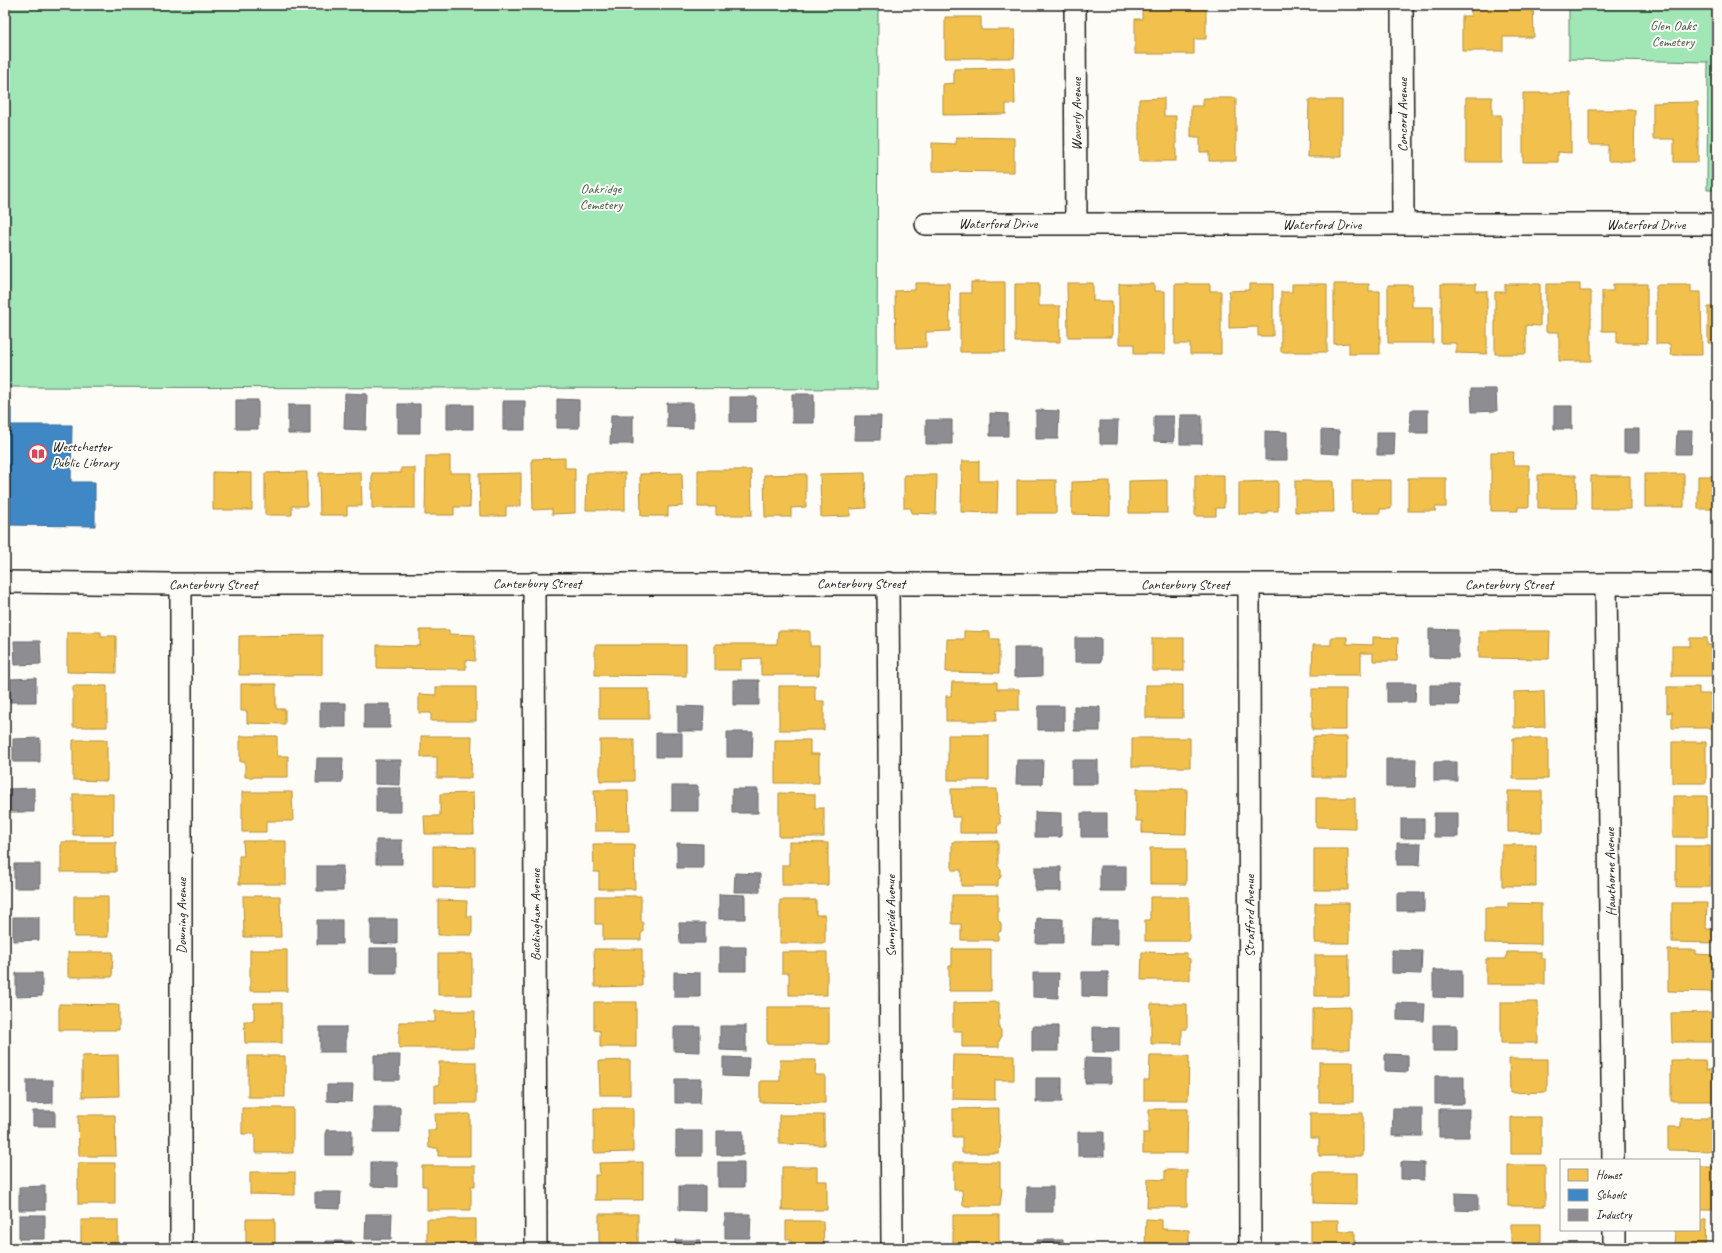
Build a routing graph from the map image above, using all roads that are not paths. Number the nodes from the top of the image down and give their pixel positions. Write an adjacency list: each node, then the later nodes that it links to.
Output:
1 (1075, 5): 3 (street, Waverly Avenue)
2 (1402, 5): 5 (street, Concord Avenue)
3 (1076, 223): 4 (street, Waterford Drive); 5 (street, Waterford Drive)
4 (926, 224)
5 (1403, 224): 6 (street, Waterford Drive)
6 (1717, 224)
7 (5, 582): 9 (street, Canterbury Street)
8 (534, 583): 9 (street, Canterbury Street); 10 (street, Canterbury Street); 17 (street, Buckingham Avenue)
9 (181, 584): 16 (street, Downing Avenue)
10 (888, 584): 11 (street, Canterbury Street); 18 (street, Sunnyside Avenue)
11 (1249, 584): 12 (street, Canterbury Street); 19 (street, Stratford Avenue)
12 (1606, 584): 13 (street, Canterbury Street); 14 (street, Hawthorne Avenue)
13 (1717, 584)
14 (1613, 1159)
15 (1614, 1231): 20 (street)
16 (181, 1248)
17 (536, 1248)
18 (892, 1248)
19 (1250, 1248)
20 (1614, 1248)

